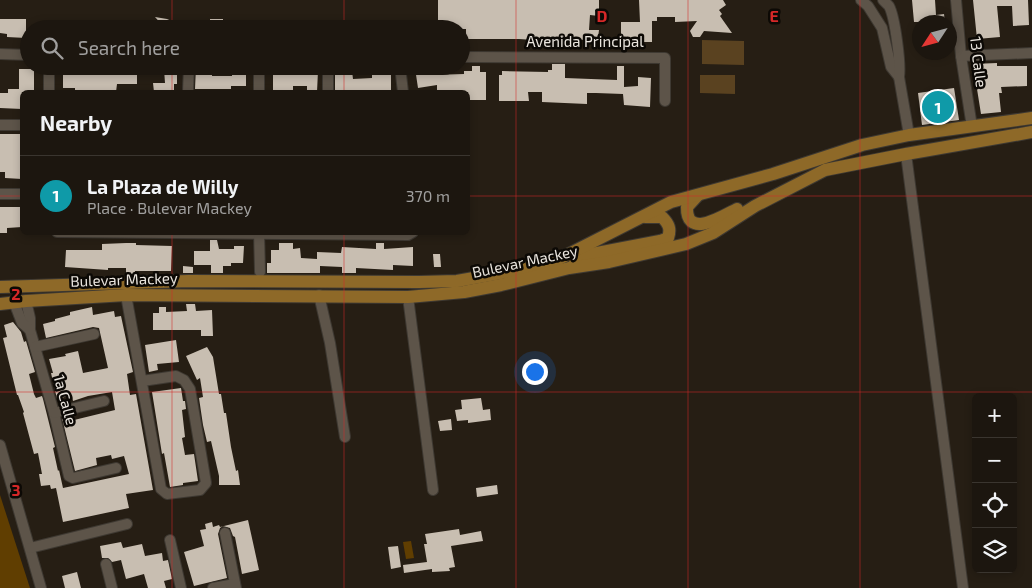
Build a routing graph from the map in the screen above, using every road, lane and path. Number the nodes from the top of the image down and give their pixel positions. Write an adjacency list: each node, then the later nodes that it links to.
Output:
1 (861, 0): 14 (street)
2 (884, 0): 14 (street)
3 (956, 0): 7 (street, 13 Calle)
4 (1032, 53): 7 (street)
5 (0, 54): 6 (street)
6 (20, 54)
7 (962, 56): 24 (street, 13 Calle)
8 (470, 57): 20 (street, Avenida Principal)
9 (49, 75): 15 (street)
10 (189, 75): 16 (street)
11 (259, 75): 17 (street)
12 (328, 75): 18 (street)
13 (401, 75): 19 (street)
14 (899, 77): 26 (street)
15 (49, 90)
16 (188, 90)
17 (259, 90)
18 (328, 90)
19 (403, 90)
20 (665, 101)
21 (1032, 118): 24 (main road, Bulevar Mackey)
22 (0, 124): 23 (street)
23 (20, 125)
24 (972, 127): 26 (main road, Bulevar Mackey)
25 (1032, 132): 27 (main road, Bulevar Mackey)
26 (909, 135): 30 (main road, Bulevar Mackey)
27 (906, 154): 31 (main road, Bulevar Mackey); 63 (street)
28 (0, 194): 29 (street)
29 (20, 194)
30 (698, 195): 31 (main road); 32 (main road, Bulevar Mackey)
31 (755, 206): 34 (main road, Bulevar Mackey)
32 (643, 217): 34 (main road); 36 (main road, Bulevar Mackey)
33 (259, 235): 35 (street)
34 (569, 268): 39 (main road, Bulevar Mackey)
35 (260, 272)
36 (0, 287)
37 (319, 295): 38 (main road, Bulevar Mackey); 39 (main road, Bulevar Mackey); 47 (street)
38 (126, 296): 40 (main road, Bulevar Mackey); 44 (street)
39 (408, 296): 52 (street)
40 (20, 301): 41 (main road, Bulevar Mackey); 43 (street, 1a Calle)
41 (0, 304)
42 (94, 334): 43 (street)
43 (35, 348): 46 (street, 1a Calle)
44 (142, 381): 44 (street)
45 (104, 401): 46 (street)
46 (54, 413): 51 (street, 1a Calle)
47 (345, 437)
48 (0, 438): 50 (street)
49 (0, 445): 50 (street)
50 (4, 456): 56 (street)
51 (116, 468)
52 (433, 490)
53 (127, 524): 56 (street)
54 (225, 533): 58 (street)
55 (170, 540): 61 (street)
56 (30, 548): 59 (street)
57 (106, 564): 60 (street)
58 (235, 586): 62 (street)
59 (42, 588)
60 (112, 588)
61 (181, 588)
62 (213, 588)
63 (963, 588)

